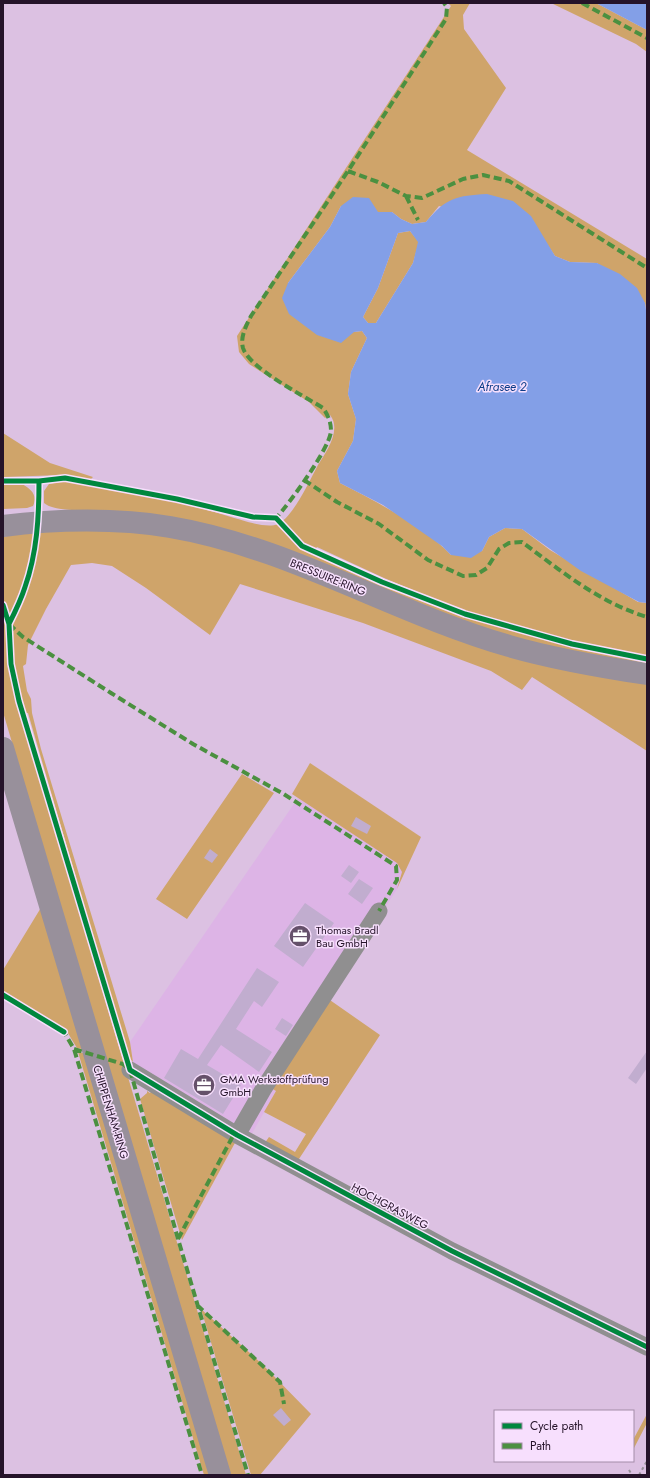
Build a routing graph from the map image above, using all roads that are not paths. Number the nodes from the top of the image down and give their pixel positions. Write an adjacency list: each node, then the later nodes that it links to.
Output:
1 (3, 526): 2 (main road, BRESSUIRE-RING)
2 (647, 674)
3 (3, 748): 8 (main road, CHIPPENHAM-RING)
4 (379, 911): 6 (street)
5 (130, 1070): 6 (street, HOCHGRASWEG)
6 (237, 1135): 7 (street, HOCHGRASWEG)
7 (647, 1347)
8 (220, 1475)

